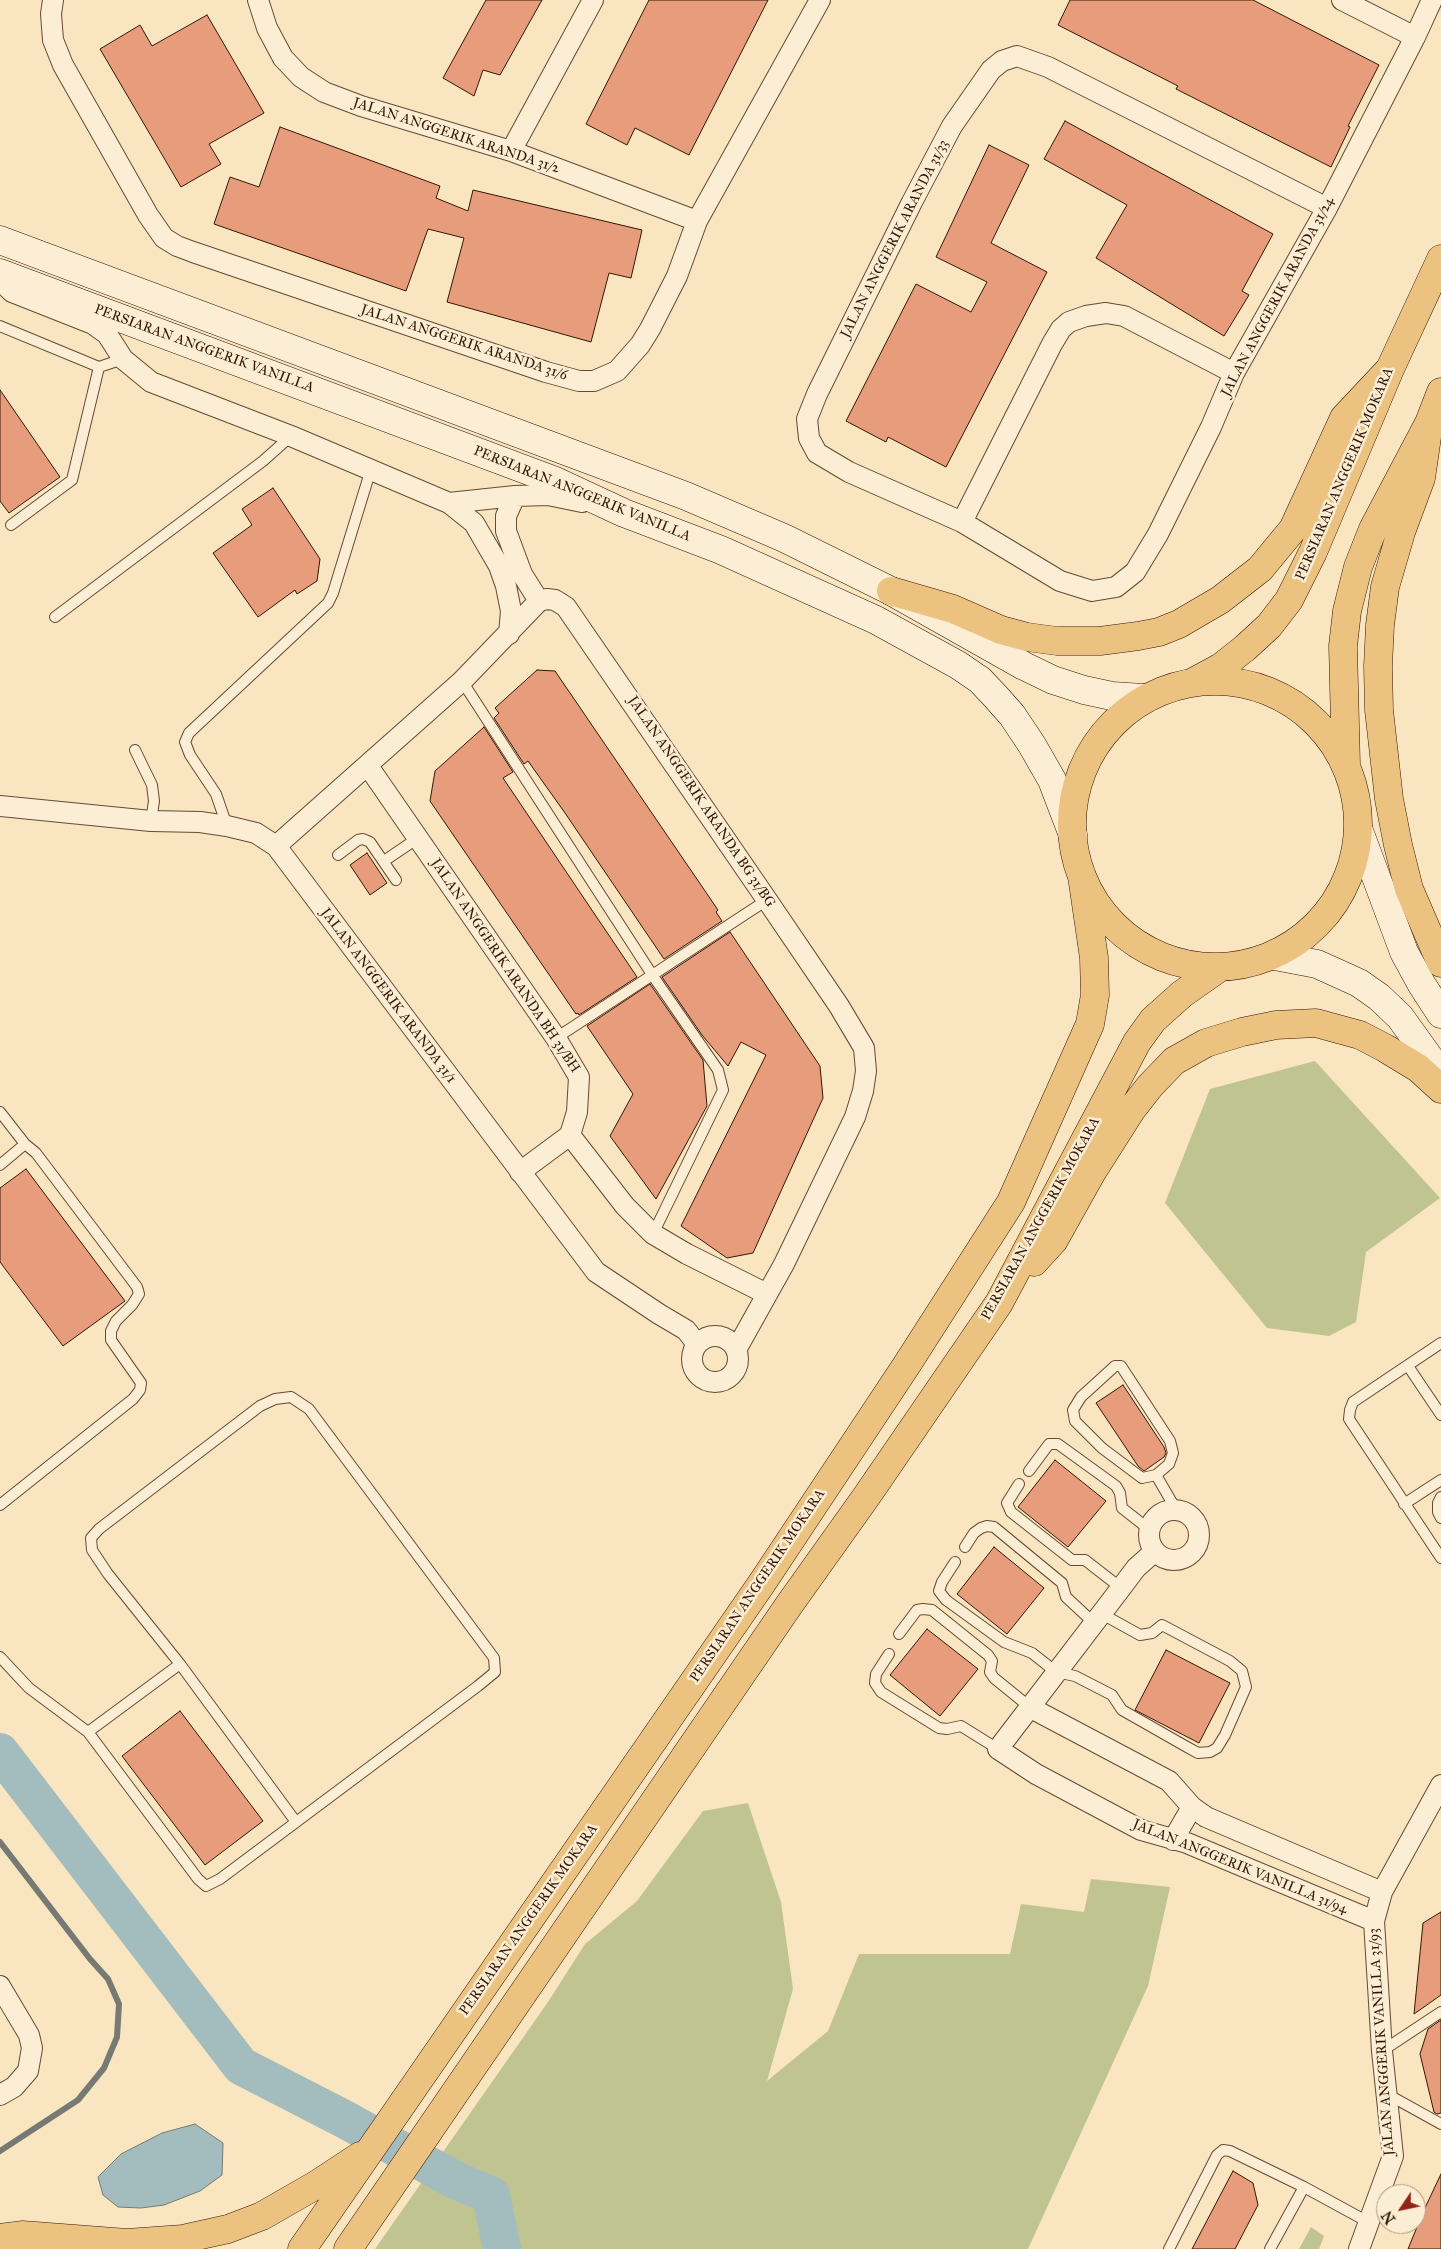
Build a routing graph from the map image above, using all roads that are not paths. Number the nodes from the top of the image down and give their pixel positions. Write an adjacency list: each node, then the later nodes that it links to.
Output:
1 (53, 0): 10 (street, JALAN ANGGERIK ARANDA 31/6)
2 (258, 0): 8 (street, JALAN ANGGERIK ARANDA 31/2)
3 (593, 0): 8 (street)
4 (820, 0): 10 (street, JALAN ANGGERIK ARANDA 31/6)
5 (1342, 0): 7 (street)
6 (1432, 0): 7 (street, JALAN ANGGERIK ARANDA 31/24)
7 (1416, 37): 9 (street, JALAN ANGGERIK ARANDA 31/24)
8 (511, 151): 10 (street, JALAN ANGGERIK ARANDA 31/2)
9 (1326, 208): 19 (street, JALAN ANGGERIK ARANDA 31/24); 27 (street, JALAN ANGGERIK ARANDA 31/33)
10 (697, 221)
11 (6, 239): 30 (main road)
12 (1441, 259): 18 (main road, PERSIARAN ANGGERIK MOKARA)
13 (0, 273): 26 (main road, PERSIARAN ANGGERIK VANILLA)
14 (0, 280): 16 (street)
15 (0, 326): 17 (lane)
16 (122, 359): 17 (lane); 22 (street)
17 (99, 367): 28 (lane)
18 (1390, 369): 30 (main road); 35 (main road, PERSIARAN ANGGERIK MOKARA)
19 (1234, 373): 27 (street); 29 (street, JALAN ANGGERIK ARANDA 31/24)
20 (1441, 392): 21 (main road)
21 (1429, 423): 39 (main road); 53 (main road)
22 (291, 436): 23 (street); 32 (lane)
23 (371, 469): 25 (street); 42 (lane)
24 (515, 496): 25 (street); 26 (street); 31 (street)
25 (450, 502): 33 (street)
26 (624, 513): 44 (main road, PERSIARAN ANGGERIK VANILLA)
27 (962, 522): 29 (street, JALAN ANGGERIK ARANDA 31/33)
28 (11, 525)
29 (1116, 587)
30 (891, 591): 36 (main road)
31 (539, 601): 33 (street); 51 (street, JALAN ANGGERIK ARANDA BG 31/BG)
32 (55, 617)
33 (509, 634): 34 (street)
34 (462, 681): 38 (street); 55 (lane)
35 (1193, 683): 36 (main road); 39 (main road)
36 (1143, 698): 44 (main road)
37 (135, 750): 41 (lane)
38 (368, 766): 45 (street, JALAN ANGGERIK ARANDA BH 31/BH); 46 (street)
39 (1346, 766): 43 (main road)
40 (0, 806): 41 (street, JALAN ANGGERIK ARANDA 31/1)
41 (151, 821): 42 (street, JALAN ANGGERIK ARANDA 31/1)
42 (227, 826): 46 (street, JALAN ANGGERIK ARANDA 31/1)
43 (1359, 831): 52 (main road); 56 (main road)
44 (1073, 835): 49 (main road)
45 (418, 838): 48 (lane); 57 (street, JALAN ANGGERIK ARANDA BH 31/BH)
46 (276, 846): 64 (street, JALAN ANGGERIK ARANDA 31/1)
47 (338, 855): 48 (lane)
48 (384, 862): 50 (lane)
49 (1082, 876): 54 (main road); 109 (main road, PERSIARAN ANGGERIK MOKARA)
50 (396, 880)
51 (767, 900): 55 (lane); 66 (street, JALAN ANGGERIK ARANDA BG 31/BG)
52 (1275, 956): 54 (main road); 58 (main road)
53 (1441, 963)
54 (1219, 968): 67 (main road, PERSIARAN ANGGERIK MOKARA)
55 (653, 976): 57 (lane); 65 (lane)
56 (1441, 1014)
57 (556, 1038): 61 (street, JALAN ANGGERIK ARANDA BH 31/BH)
58 (1441, 1074)
59 (1441, 1089): 67 (main road)
60 (0, 1112): 62 (lane)
61 (570, 1135): 64 (street); 65 (street)
62 (25, 1144): 63 (lane); 79 (lane)
63 (0, 1165)
64 (520, 1172): 69 (street, JALAN ANGGERIK ARANDA 31/1)
65 (653, 1234): 66 (street)
66 (767, 1294): 70 (street, JALAN ANGGERIK ARANDA BG 31/BG)
67 (999, 1303): 114 (main road, PERSIARAN ANGGERIK MOKARA)
68 (1441, 1343): 71 (lane)
69 (697, 1344): 70 (street); 70 (street)
70 (736, 1350)
71 (1408, 1366): 72 (lane); 78 (lane)
72 (1441, 1415)
73 (1029, 1471): 82 (lane)
74 (1156, 1475): 74 (lane); 80 (lane)
75 (1441, 1480): 78 (lane)
76 (1019, 1484): 87 (lane)
77 (1441, 1497): 81 (lane)
78 (1404, 1504): 85 (lane)
79 (0, 1506)
80 (1177, 1511): 82 (street); 84 (street)
81 (1441, 1518)
82 (1150, 1530): 84 (street)
83 (965, 1547): 88 (lane)
84 (1155, 1551): 87 (street)
85 (1441, 1558)
86 (955, 1562): 93 (lane)
87 (1121, 1588): 88 (street)
88 (1098, 1618): 93 (street); 93 (lane)
89 (899, 1634): 94 (lane)
90 (889, 1654): 96 (lane)
91 (0, 1657): 95 (lane)
92 (180, 1664): 95 (lane); 99 (lane); 99 (lane)
93 (1056, 1672): 94 (street)
94 (1030, 1708): 96 (street); 98 (street)
95 (88, 1732): 99 (lane)
96 (998, 1749): 100 (street, JALAN ANGGERIK VANILLA 31/94)
97 (1441, 1785): 101 (street, JALAN ANGGERIK VANILLA 31/93)
98 (1192, 1807): 100 (street); 101 (street)
99 (296, 1822)
100 (1173, 1840): 102 (street, JALAN ANGGERIK VANILLA 31/94)
101 (1382, 1892): 102 (street, JALAN ANGGERIK VANILLA 31/93)
102 (1374, 1920): 105 (street, JALAN ANGGERIK VANILLA 31/93)
103 (0, 1986): 106 (street)
104 (1441, 2012): 105 (lane)
105 (1382, 2051): 107 (street, JALAN ANGGERIK VANILLA 31/93)
106 (7, 2091)
107 (1387, 2094): 108 (lane); 111 (street, JALAN ANGGERIK VANILLA 31/93)
108 (1441, 2124)
109 (372, 2148): 112 (main road); 113 (main road, PERSIARAN ANGGERIK MOKARA)
110 (1304, 2187): 111 (lane); 115 (lane); 116 (lane)
111 (1370, 2223): 117 (street, JALAN ANGGERIK VANILLA 31/93)
112 (0, 2238)
113 (302, 2249)
114 (348, 2249)
115 (1169, 2249)
116 (1270, 2249)
117 (1360, 2249)

